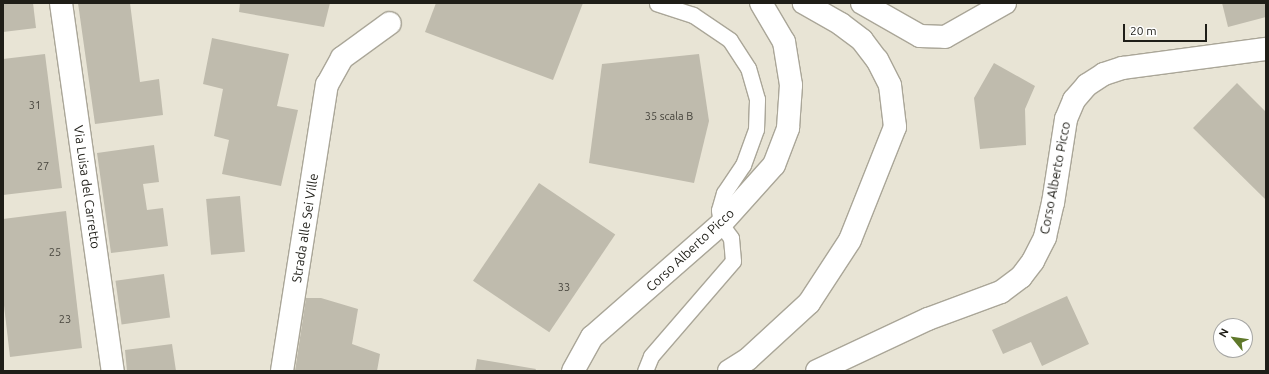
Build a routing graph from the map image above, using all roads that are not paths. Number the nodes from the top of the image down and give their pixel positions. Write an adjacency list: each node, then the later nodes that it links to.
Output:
1 (61, 3): 10 (street, Via Luisa del Carretto)
2 (657, 3): 9 (lane)
3 (761, 3): 9 (street, Corso Alberto Picco)
4 (804, 3): 14 (street)
5 (862, 3): 6 (street)
6 (1005, 3)
7 (390, 23): 11 (street, Strada alle Sei Ville)
8 (1266, 49): 15 (street, Corso Alberto Picco)
9 (721, 224): 12 (street, Corso Alberto Picco); 13 (lane)
10 (113, 371)
11 (282, 371)
12 (573, 371)
13 (645, 371)
14 (729, 371)
15 (817, 371)

